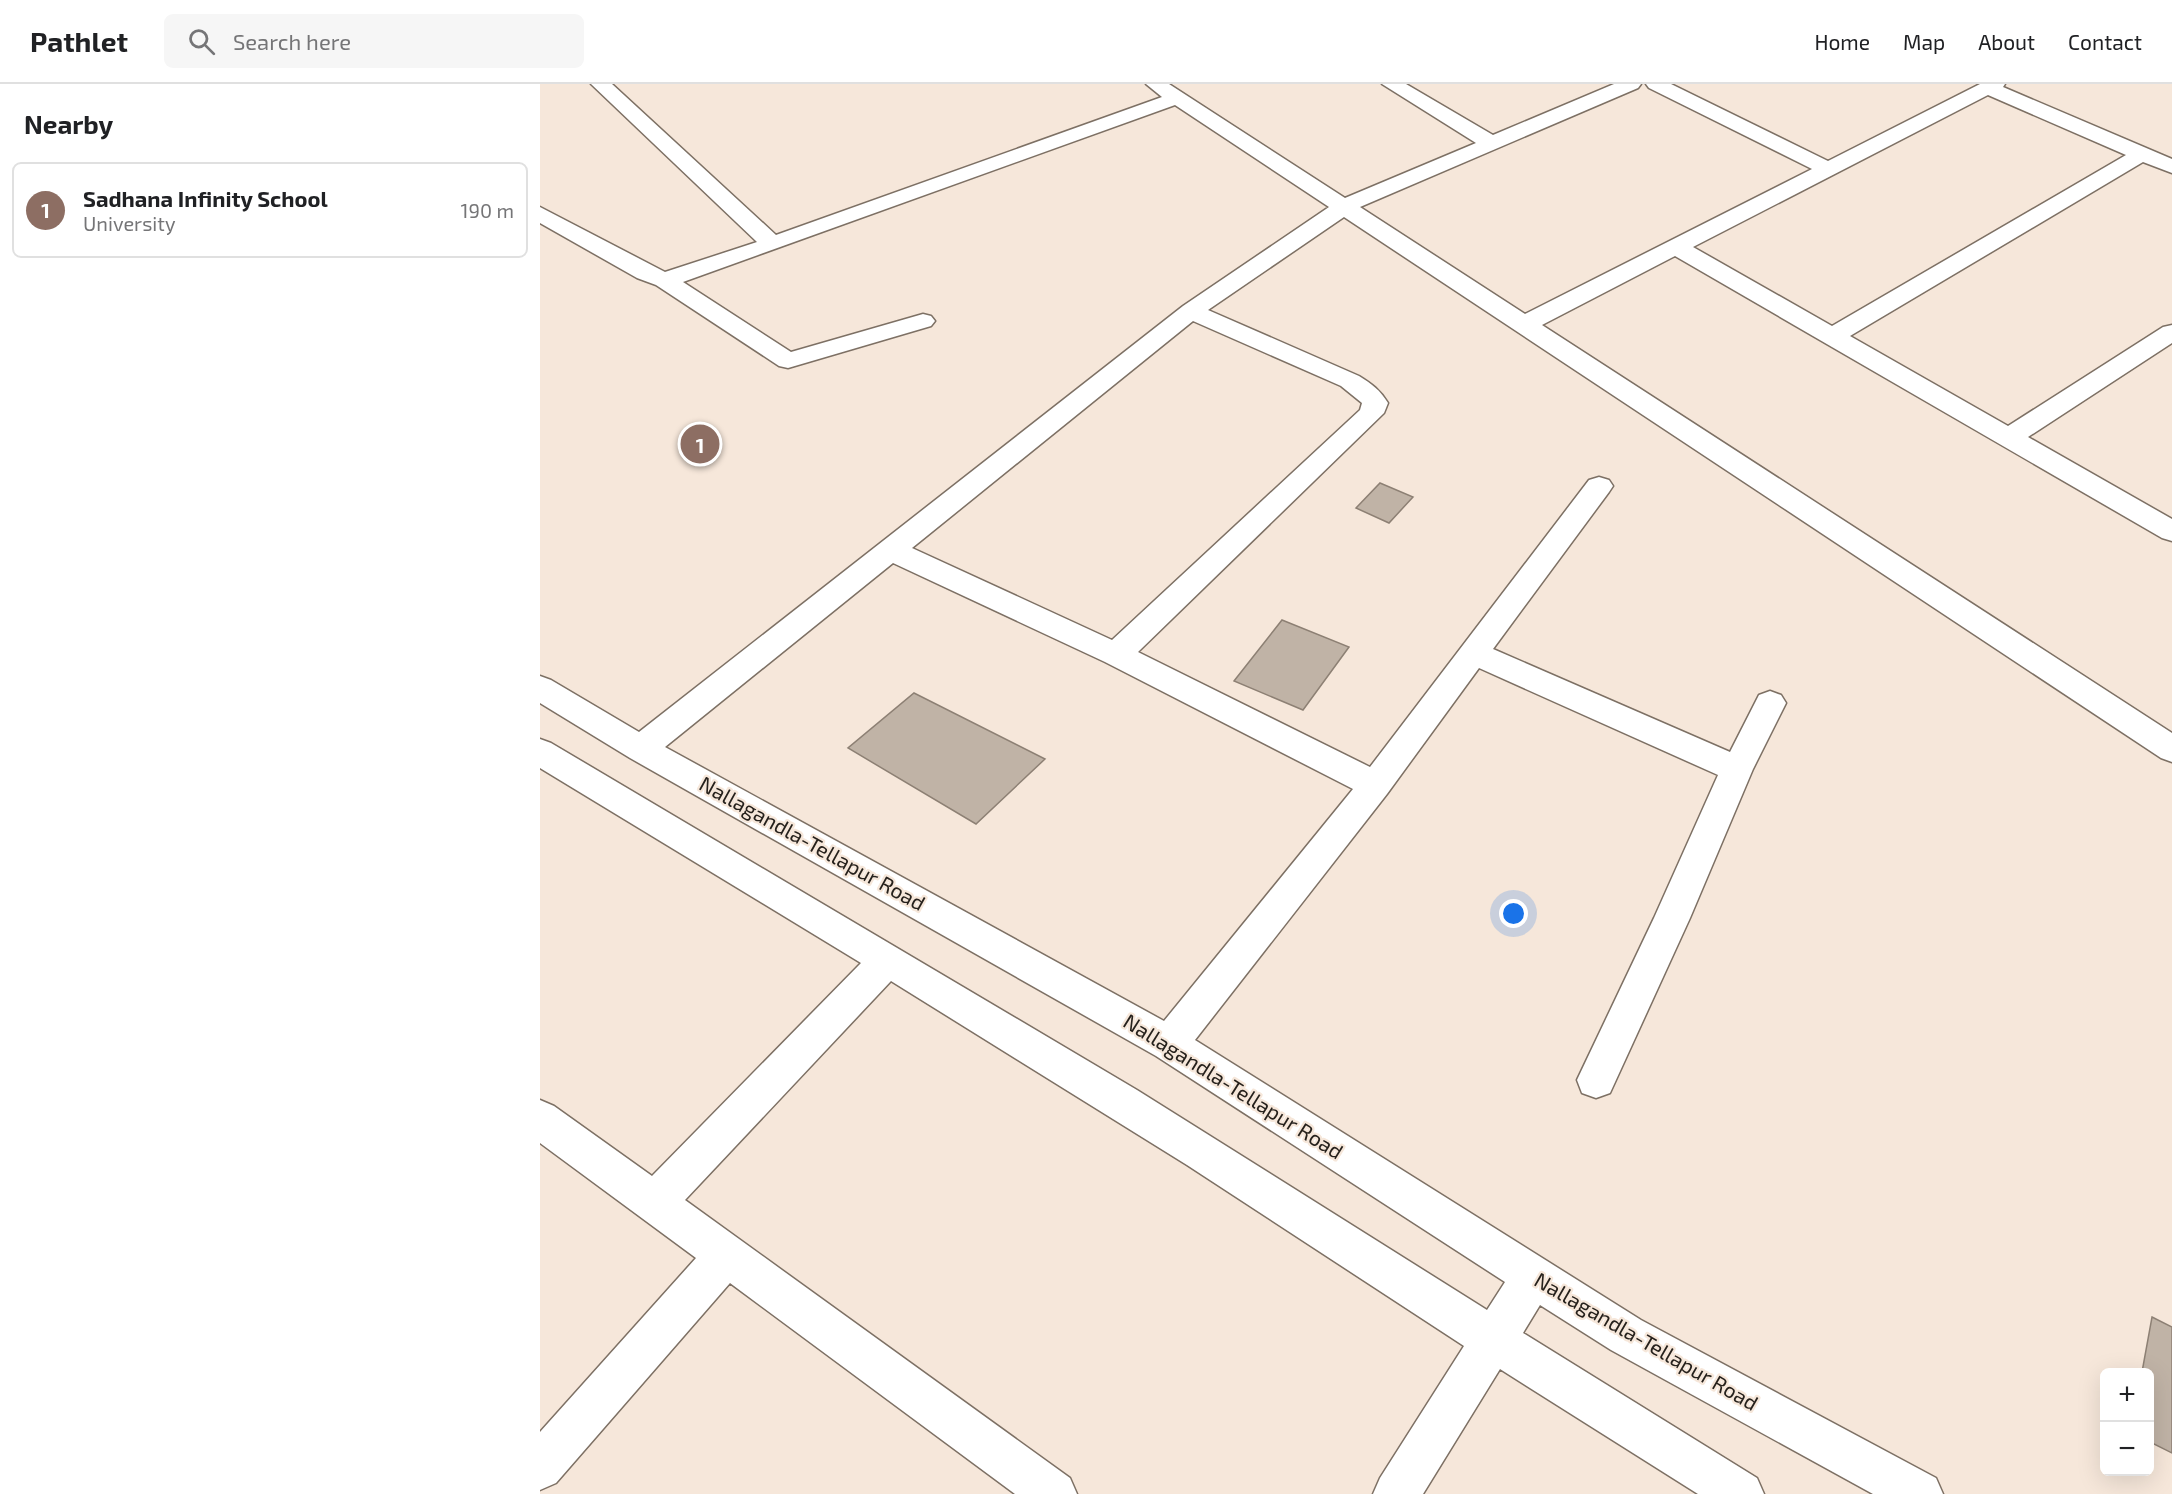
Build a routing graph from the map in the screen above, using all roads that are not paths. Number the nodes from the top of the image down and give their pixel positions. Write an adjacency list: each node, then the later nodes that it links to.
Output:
1 (601, 84): 14 (street)
2 (1156, 84): 7 (street)
3 (1392, 84): 8 (street)
4 (1631, 84): 8 (street)
5 (1656, 84): 11 (street)
6 (1992, 86): 9 (street); 11 (street)
7 (1178, 98): 12 (street); 14 (street)
8 (1491, 143): 12 (street)
9 (2142, 154): 10 (street); 21 (street)
10 (2172, 167)
11 (1828, 169): 15 (street)
12 (1345, 206): 17 (street); 19 (street)
13 (540, 214): 16 (street)
14 (773, 244): 16 (street)
15 (1676, 247): 19 (street); 21 (street)
16 (664, 280): 18 (street)
17 (1191, 311): 25 (street); 27 (street)
18 (923, 321)
19 (1523, 325): 31 (street)
20 (2172, 332): 22 (street)
21 (1833, 336): 22 (street)
22 (2009, 437): 24 (street)
23 (1599, 486): 26 (street)
24 (2172, 531)
25 (892, 551): 27 (street); 30 (street)
26 (1473, 653): 33 (street); 34 (street)
27 (1116, 654): 34 (street)
28 (540, 688): 30 (street, Nallagandla-Tellapur Road)
29 (1770, 703): 33 (street)
30 (641, 749): 36 (street, Nallagandla-Tellapur Road)
31 (2172, 749)
32 (540, 752): 35 (street)
33 (1737, 769): 37 (street)
34 (1375, 785): 36 (street)
35 (887, 961): 39 (street); 42 (street)
36 (1169, 1044): 41 (street, Nallagandla-Tellapur Road)
37 (1596, 1080)
38 (540, 1119): 39 (street)
39 (655, 1202): 40 (street)
40 (726, 1255): 43 (street); 44 (street)
41 (1533, 1277): 42 (street); 47 (street, Nallagandla-Tellapur Road)
42 (1496, 1338): 45 (street); 46 (street)
43 (540, 1467)
44 (1054, 1494)
45 (1396, 1494)
46 (1741, 1494)
47 (1920, 1494)

